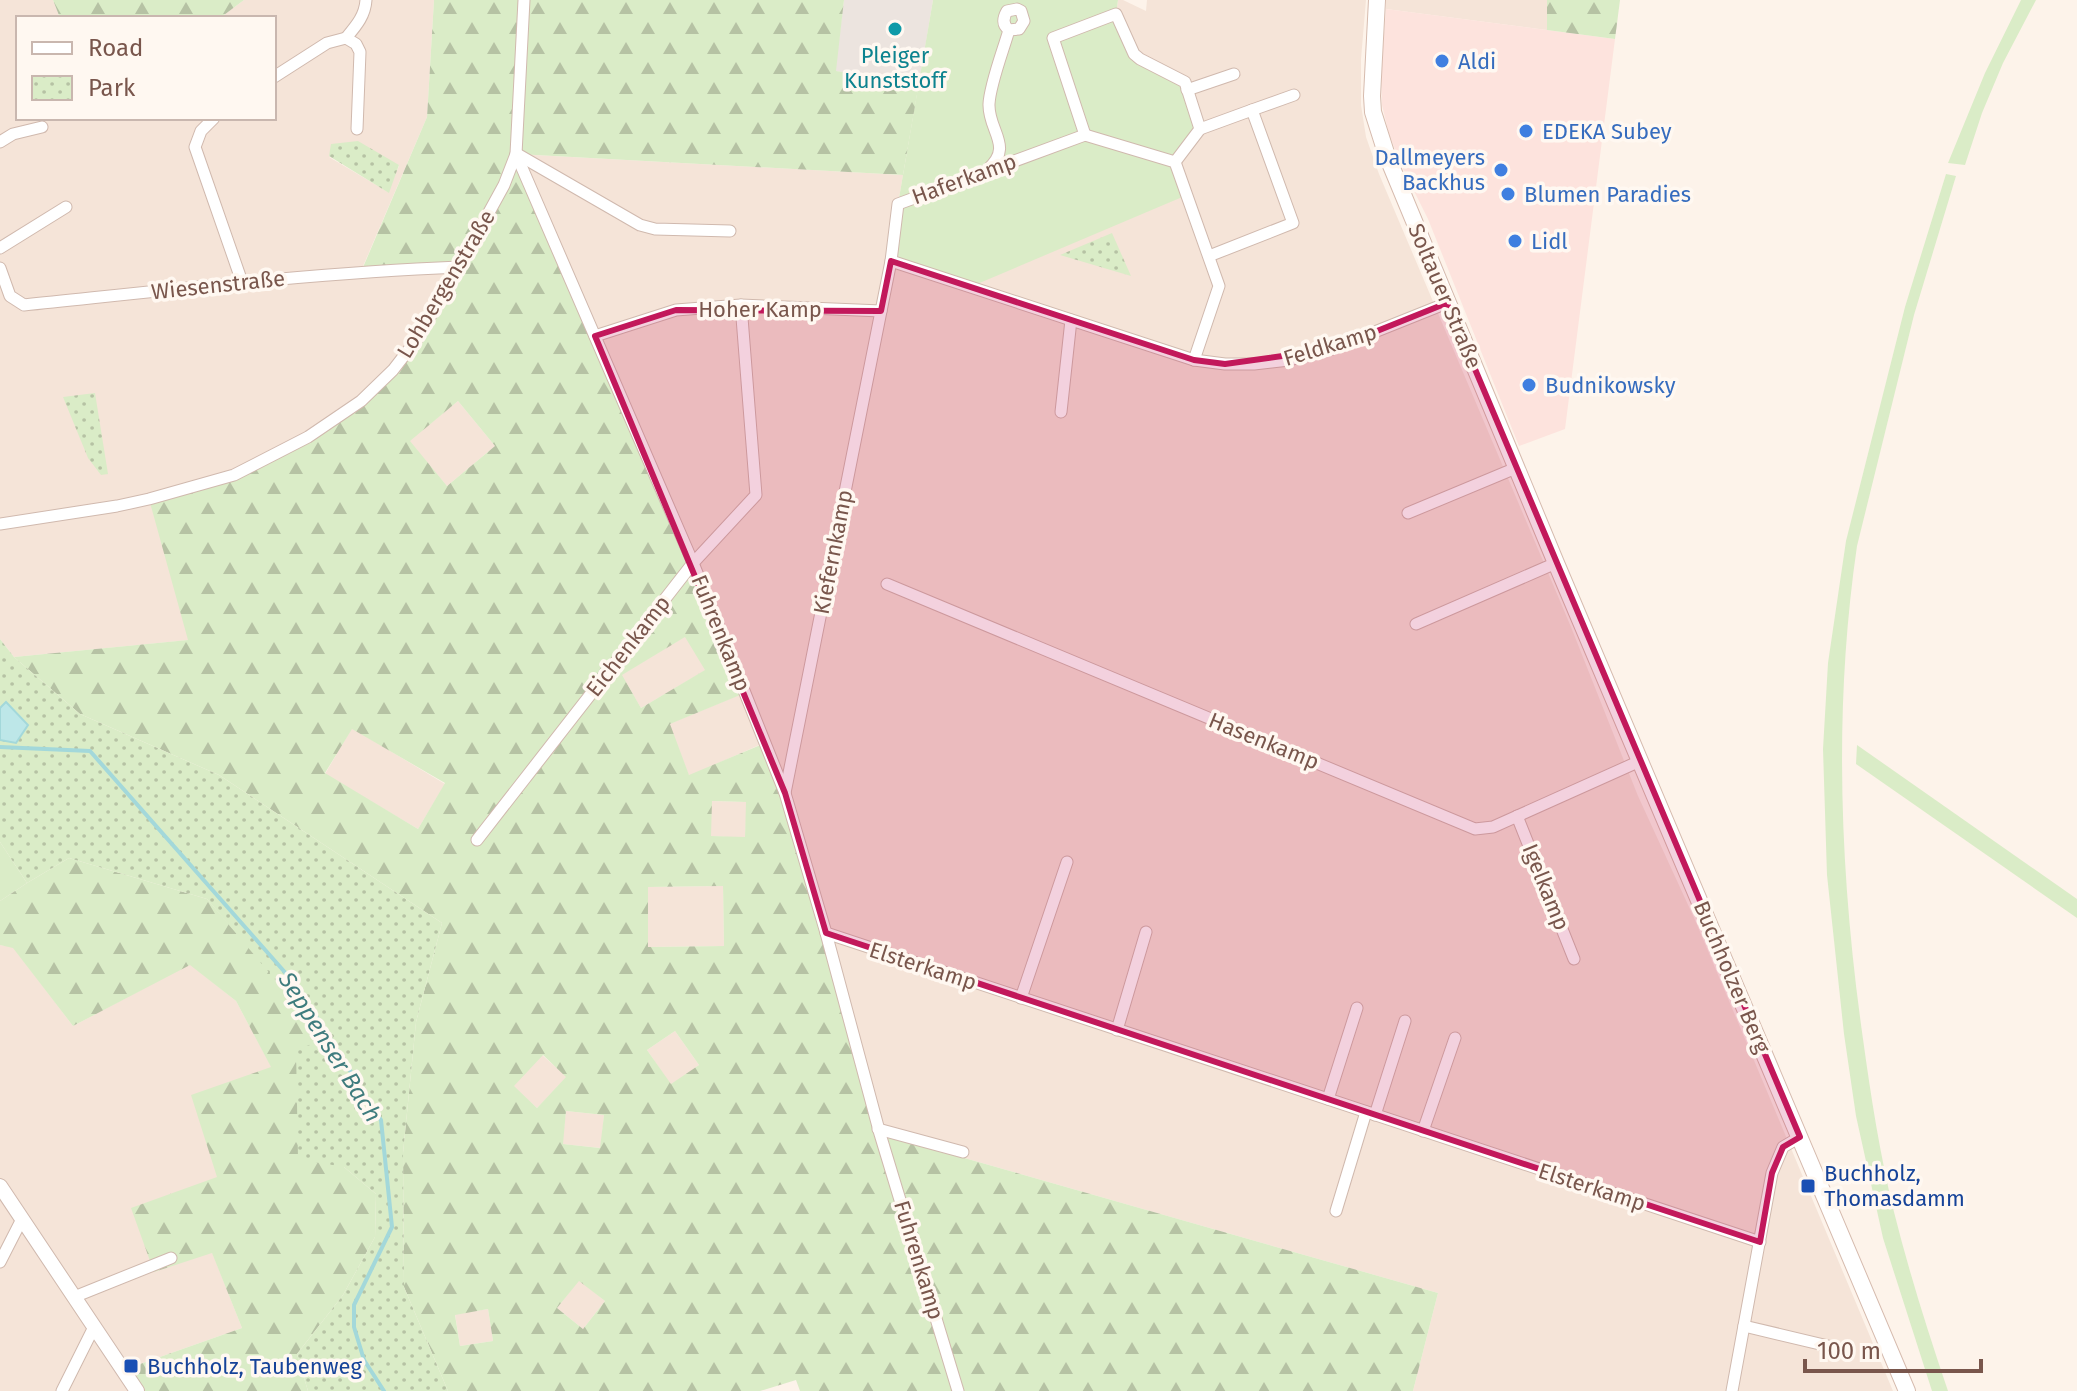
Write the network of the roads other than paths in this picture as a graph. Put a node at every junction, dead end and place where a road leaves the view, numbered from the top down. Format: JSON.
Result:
{"nodes":[{"id":1,"x":366,"y":0,"type":"edge"},
{"id":2,"x":524,"y":0,"type":"edge"},
{"id":3,"x":1377,"y":0,"type":"edge"},
{"id":4,"x":1009,"y":30,"type":"dead end"},
{"id":5,"x":346,"y":38,"type":"junction"},
{"id":6,"x":1234,"y":74,"type":"dead end"},
{"id":7,"x":276,"y":76,"type":"edge"},
{"id":8,"x":1187,"y":90,"type":"junction"},
{"id":9,"x":1294,"y":95,"type":"dead end"},
{"id":10,"x":1252,"y":110,"type":"junction"},
{"id":11,"x":212,"y":120,"type":"edge"},
{"id":12,"x":42,"y":127,"type":"dead end"},
{"id":13,"x":357,"y":129,"type":"dead end"},
{"id":14,"x":1200,"y":129,"type":"junction"},
{"id":15,"x":1085,"y":135,"type":"junction"},
{"id":16,"x":0,"y":142,"type":"edge"},
{"id":17,"x":516,"y":154,"type":"junction"},
{"id":18,"x":1175,"y":162,"type":"junction"},
{"id":19,"x":987,"y":171,"type":"junction"},
{"id":20,"x":66,"y":207,"type":"dead end"},
{"id":21,"x":730,"y":231,"type":"dead end"},
{"id":22,"x":0,"y":248,"type":"edge"},
{"id":23,"x":1209,"y":256,"type":"junction"},
{"id":24,"x":891,"y":261,"type":"junction"},
{"id":25,"x":459,"y":267,"type":"junction"},
{"id":26,"x":0,"y":268,"type":"edge"},
{"id":27,"x":242,"y":282,"type":"junction"},
{"id":28,"x":1447,"y":303,"type":"junction"},
{"id":29,"x":741,"y":305,"type":"junction"},
{"id":30,"x":881,"y":311,"type":"junction"},
{"id":31,"x":1071,"y":320,"type":"junction"},
{"id":32,"x":595,"y":336,"type":"junction"},
{"id":33,"x":1194,"y":360,"type":"junction"},
{"id":34,"x":1061,"y":412,"type":"dead end"},
{"id":35,"x":1509,"y":450,"type":"joint"},
{"id":36,"x":1516,"y":468,"type":"junction"},
{"id":37,"x":1408,"y":513,"type":"dead end"},
{"id":38,"x":0,"y":524,"type":"edge"},
{"id":39,"x":693,"y":563,"type":"junction"},
{"id":40,"x":1556,"y":563,"type":"junction"},
{"id":41,"x":887,"y":584,"type":"dead end"},
{"id":42,"x":1416,"y":624,"type":"dead end"},
{"id":43,"x":1640,"y":761,"type":"junction"},
{"id":44,"x":785,"y":793,"type":"junction"},
{"id":45,"x":1517,"y":816,"type":"junction"},
{"id":46,"x":477,"y":840,"type":"dead end"},
{"id":47,"x":1067,"y":862,"type":"dead end"},
{"id":48,"x":1146,"y":932,"type":"dead end"},
{"id":49,"x":826,"y":933,"type":"junction"},
{"id":50,"x":1574,"y":959,"type":"dead end"},
{"id":51,"x":1021,"y":998,"type":"junction"},
{"id":52,"x":1357,"y":1008,"type":"dead end"},
{"id":53,"x":1405,"y":1021,"type":"dead end"},
{"id":54,"x":1117,"y":1030,"type":"junction"},
{"id":55,"x":1455,"y":1038,"type":"dead end"},
{"id":56,"x":1328,"y":1099,"type":"junction"},
{"id":57,"x":1370,"y":1113,"type":"junction"},
{"id":58,"x":878,"y":1129,"type":"junction"},
{"id":59,"x":1423,"y":1131,"type":"junction"},
{"id":60,"x":1800,"y":1137,"type":"junction"},
{"id":61,"x":963,"y":1152,"type":"dead end"},
{"id":62,"x":0,"y":1186,"type":"edge"},
{"id":63,"x":1336,"y":1211,"type":"dead end"},
{"id":64,"x":22,"y":1219,"type":"junction"},
{"id":65,"x":1760,"y":1242,"type":"junction"},
{"id":66,"x":171,"y":1258,"type":"dead end"},
{"id":67,"x":0,"y":1262,"type":"edge"},
{"id":68,"x":74,"y":1297,"type":"junction"},
{"id":69,"x":1744,"y":1326,"type":"junction"},
{"id":70,"x":94,"y":1327,"type":"junction"},
{"id":71,"x":1845,"y":1350,"type":"dead end"},
{"id":72,"x":62,"y":1391,"type":"edge"},
{"id":73,"x":137,"y":1391,"type":"edge"},
{"id":74,"x":958,"y":1391,"type":"edge"},
{"id":75,"x":1732,"y":1391,"type":"edge"},
{"id":76,"x":1907,"y":1391,"type":"edge"}],
"edges":[{"from":1,"to":5,"type":"street"},
{"from":2,"to":17,"type":"street","name":"Lohbergenstraße"},
{"from":3,"to":28,"type":"main road","name":"Soltauer Straße"},
{"from":4,"to":19,"type":"street"},
{"from":5,"to":7,"type":"street"},
{"from":5,"to":13,"type":"street"},
{"from":6,"to":8,"type":"street"},
{"from":8,"to":14,"type":"street"},
{"from":8,"to":15,"type":"street"},
{"from":9,"to":10,"type":"street"},
{"from":10,"to":14,"type":"street"},
{"from":10,"to":23,"type":"street"},
{"from":11,"to":27,"type":"street"},
{"from":12,"to":16,"type":"street"},
{"from":14,"to":18,"type":"street"},
{"from":15,"to":18,"type":"street"},
{"from":15,"to":19,"type":"street","name":"Haferkamp"},
{"from":17,"to":21,"type":"street"},
{"from":17,"to":25,"type":"street","name":"Lohbergenstraße"},
{"from":17,"to":32,"type":"street","name":"Fuhrenkamp"},
{"from":18,"to":23,"type":"street"},
{"from":19,"to":24,"type":"street","name":"Haferkamp"},
{"from":20,"to":22,"type":"street"},
{"from":23,"to":33,"type":"street"},
{"from":24,"to":30,"type":"street"},
{"from":24,"to":31,"type":"street","name":"Feldkamp"},
{"from":25,"to":27,"type":"street","name":"Wiesenstraße"},
{"from":25,"to":38,"type":"street","name":"Lohbergenstraße"},
{"from":26,"to":27,"type":"street","name":"Wiesenstraße"},
{"from":28,"to":33,"type":"street","name":"Feldkamp"},
{"from":28,"to":35,"type":"main road","name":"Soltauer Straße"},
{"from":29,"to":30,"type":"street","name":"Hoher Kamp"},
{"from":29,"to":32,"type":"street","name":"Hoher Kamp"},
{"from":29,"to":39,"type":"street","name":"Eichenkamp"},
{"from":30,"to":44,"type":"street","name":"Kiefernkamp"},
{"from":31,"to":33,"type":"street","name":"Feldkamp"},
{"from":31,"to":34,"type":"street"},
{"from":32,"to":39,"type":"street","name":"Fuhrenkamp"},
{"from":35,"to":36,"type":"main road","name":"Buchholzer Berg"},
{"from":36,"to":37,"type":"street"},
{"from":36,"to":40,"type":"main road","name":"Buchholzer Berg"},
{"from":39,"to":44,"type":"street","name":"Fuhrenkamp"},
{"from":39,"to":46,"type":"street","name":"Eichenkamp"},
{"from":40,"to":42,"type":"street"},
{"from":40,"to":43,"type":"main road","name":"Buchholzer Berg"},
{"from":41,"to":45,"type":"street","name":"Hasenkamp"},
{"from":43,"to":45,"type":"street","name":"Hasenkamp"},
{"from":43,"to":60,"type":"main road","name":"Buchholzer Berg"},
{"from":44,"to":49,"type":"street","name":"Fuhrenkamp"},
{"from":45,"to":50,"type":"street","name":"Igelkamp"},
{"from":47,"to":51,"type":"street"},
{"from":48,"to":54,"type":"street"},
{"from":49,"to":51,"type":"street","name":"Elsterkamp"},
{"from":49,"to":58,"type":"street","name":"Fuhrenkamp"},
{"from":51,"to":54,"type":"street","name":"Elsterkamp"},
{"from":52,"to":56,"type":"street"},
{"from":53,"to":57,"type":"street"},
{"from":54,"to":56,"type":"street","name":"Elsterkamp"},
{"from":55,"to":59,"type":"street"},
{"from":56,"to":57,"type":"street","name":"Elsterkamp"},
{"from":57,"to":59,"type":"street","name":"Elsterkamp"},
{"from":57,"to":63,"type":"street"},
{"from":58,"to":61,"type":"street"},
{"from":58,"to":74,"type":"street","name":"Fuhrenkamp"},
{"from":59,"to":65,"type":"street","name":"Elsterkamp"},
{"from":60,"to":65,"type":"street"},
{"from":60,"to":76,"type":"main road","name":"Buchholzer Berg"},
{"from":62,"to":64,"type":"street"},
{"from":64,"to":67,"type":"street"},
{"from":64,"to":68,"type":"street"},
{"from":65,"to":69,"type":"street"},
{"from":66,"to":68,"type":"street"},
{"from":68,"to":70,"type":"street"},
{"from":69,"to":71,"type":"street"},
{"from":69,"to":75,"type":"street"},
{"from":70,"to":72,"type":"street"},
{"from":70,"to":73,"type":"street"}]}
